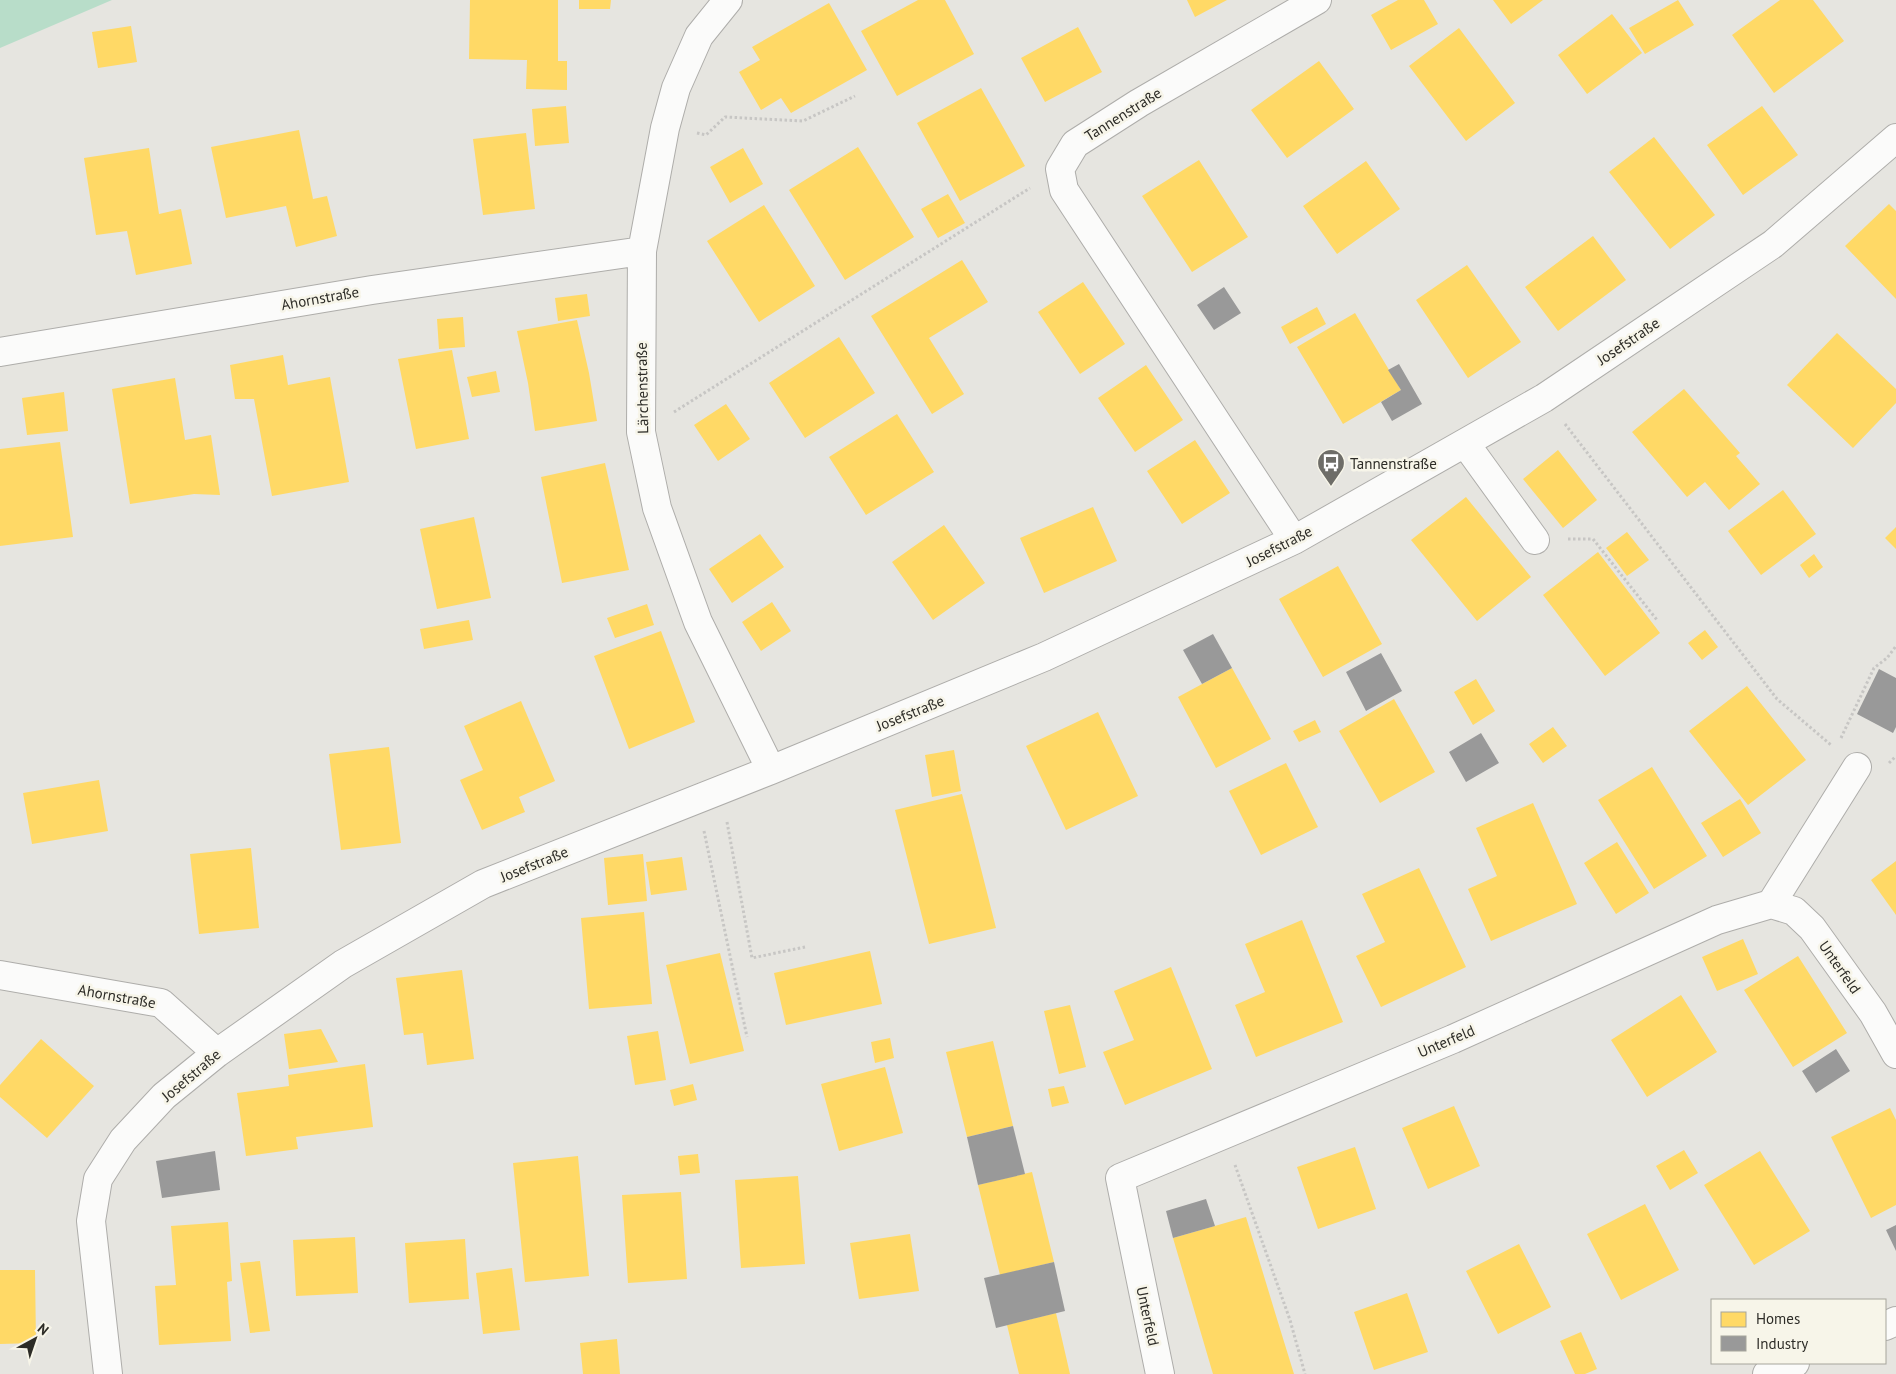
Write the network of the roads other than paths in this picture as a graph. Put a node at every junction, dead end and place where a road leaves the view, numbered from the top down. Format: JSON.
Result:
{"nodes":[{"id":1,"x":728,"y":0,"type":"edge"},
{"id":2,"x":1317,"y":0,"type":"edge"},
{"id":3,"x":1896,"y":138,"type":"edge"},
{"id":4,"x":642,"y":251,"type":"junction"},
{"id":5,"x":0,"y":352,"type":"edge"},
{"id":6,"x":1465,"y":442,"type":"junction"},
{"id":7,"x":1294,"y":540,"type":"junction"},
{"id":8,"x":1535,"y":540,"type":"road end"},
{"id":9,"x":1857,"y":767,"type":"road end"},
{"id":10,"x":771,"y":770,"type":"junction"},
{"id":11,"x":1771,"y":904,"type":"junction"},
{"id":12,"x":0,"y":975,"type":"edge"},
{"id":13,"x":217,"y":1052,"type":"junction"},
{"id":14,"x":1896,"y":1054,"type":"edge"},
{"id":15,"x":1792,"y":1364,"type":"edge"},
{"id":16,"x":108,"y":1374,"type":"edge"},
{"id":17,"x":1160,"y":1374,"type":"edge"},
{"id":18,"x":1767,"y":1374,"type":"edge"}],
"edges":[{"from":1,"to":4,"type":"street","name":"Lärchenstraße"},
{"from":2,"to":7,"type":"street","name":"Tannenstraße"},
{"from":3,"to":6,"type":"street","name":"Josefstraße"},
{"from":4,"to":5,"type":"street","name":"Ahornstraße"},
{"from":4,"to":10,"type":"street","name":"Lärchenstraße"},
{"from":6,"to":7,"type":"street","name":"Josefstraße"},
{"from":6,"to":8,"type":"street"},
{"from":7,"to":10,"type":"street","name":"Josefstraße"},
{"from":9,"to":11,"type":"street"},
{"from":10,"to":13,"type":"street","name":"Josefstraße"},
{"from":11,"to":14,"type":"street","name":"Unterfeld"},
{"from":11,"to":17,"type":"street","name":"Unterfeld"},
{"from":12,"to":13,"type":"street","name":"Ahornstraße"},
{"from":13,"to":16,"type":"street","name":"Josefstraße"},
{"from":15,"to":18,"type":"street"}]}
